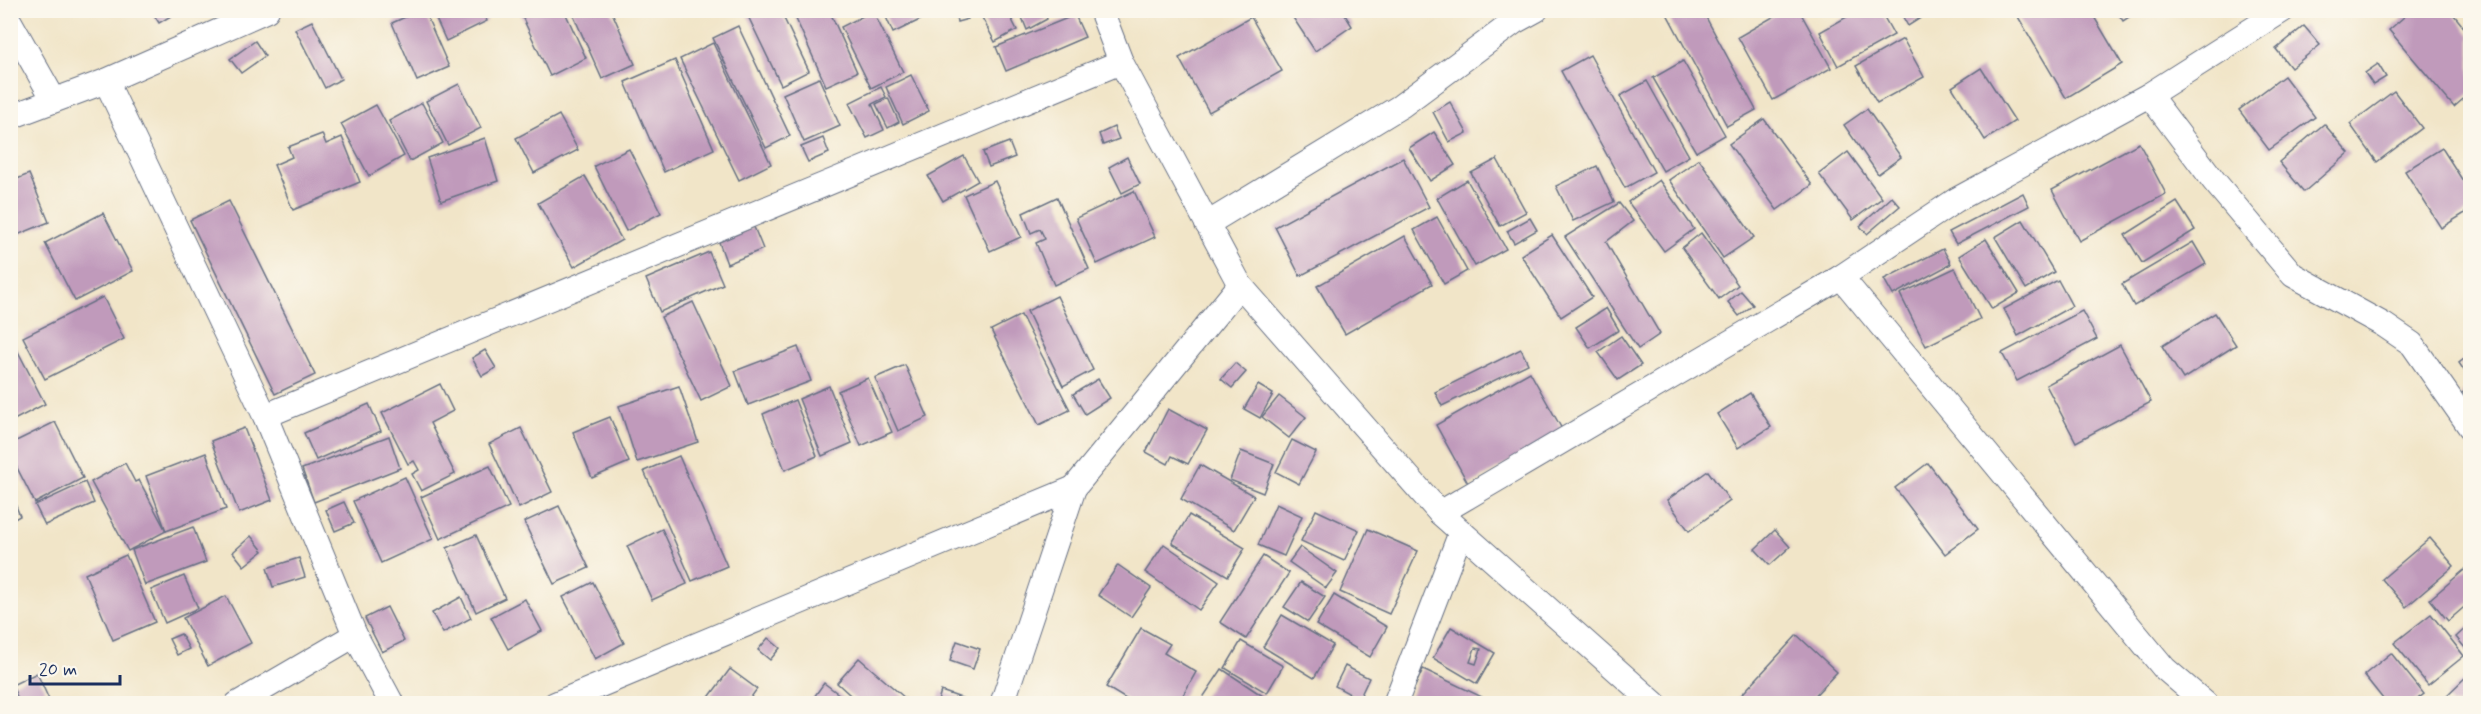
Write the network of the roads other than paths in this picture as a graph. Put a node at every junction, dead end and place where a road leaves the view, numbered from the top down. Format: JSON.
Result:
{"nodes":[{"id":1,"x":267,"y":10,"type":"edge"},
{"id":2,"x":1101,"y":10,"type":"edge"},
{"id":3,"x":1536,"y":10,"type":"edge"},
{"id":4,"x":2283,"y":10,"type":"edge"},
{"id":5,"x":1511,"y":16,"type":"edge"},
{"id":6,"x":10,"y":22,"type":"edge"},
{"id":7,"x":1121,"y":62,"type":"junction"},
{"id":8,"x":106,"y":81,"type":"junction"},
{"id":9,"x":2150,"y":95,"type":"junction"},
{"id":10,"x":54,"y":100,"type":"junction"},
{"id":11,"x":10,"y":117,"type":"edge"},
{"id":12,"x":1208,"y":224,"type":"junction"},
{"id":13,"x":1842,"y":277,"type":"junction"},
{"id":14,"x":1240,"y":285,"type":"junction"},
{"id":15,"x":265,"y":416,"type":"junction"},
{"id":16,"x":2470,"y":427,"type":"edge"},
{"id":17,"x":1074,"y":488,"type":"junction"},
{"id":18,"x":1440,"y":513,"type":"junction"},
{"id":19,"x":1461,"y":532,"type":"junction"},
{"id":20,"x":355,"y":635,"type":"junction"},
{"id":21,"x":237,"y":704,"type":"edge"},
{"id":22,"x":392,"y":704,"type":"edge"},
{"id":23,"x":555,"y":704,"type":"edge"},
{"id":24,"x":1002,"y":704,"type":"edge"},
{"id":25,"x":1395,"y":704,"type":"edge"},
{"id":26,"x":1655,"y":704,"type":"edge"},
{"id":27,"x":2206,"y":704,"type":"edge"}],
"edges":[{"from":1,"to":8,"type":"street"},
{"from":2,"to":7,"type":"street"},
{"from":3,"to":5,"type":"street"},
{"from":4,"to":9,"type":"street"},
{"from":5,"to":12,"type":"street"},
{"from":6,"to":10,"type":"street"},
{"from":7,"to":12,"type":"street"},
{"from":7,"to":15,"type":"street"},
{"from":8,"to":10,"type":"street"},
{"from":8,"to":15,"type":"street"},
{"from":9,"to":13,"type":"street"},
{"from":9,"to":16,"type":"street"},
{"from":10,"to":11,"type":"street"},
{"from":12,"to":14,"type":"street"},
{"from":13,"to":18,"type":"street"},
{"from":13,"to":27,"type":"street"},
{"from":14,"to":17,"type":"street"},
{"from":14,"to":18,"type":"street"},
{"from":15,"to":20,"type":"street"},
{"from":17,"to":23,"type":"street"},
{"from":17,"to":24,"type":"street"},
{"from":18,"to":19,"type":"street"},
{"from":19,"to":25,"type":"street"},
{"from":19,"to":26,"type":"street"},
{"from":20,"to":21,"type":"street"},
{"from":20,"to":22,"type":"street"}]}
